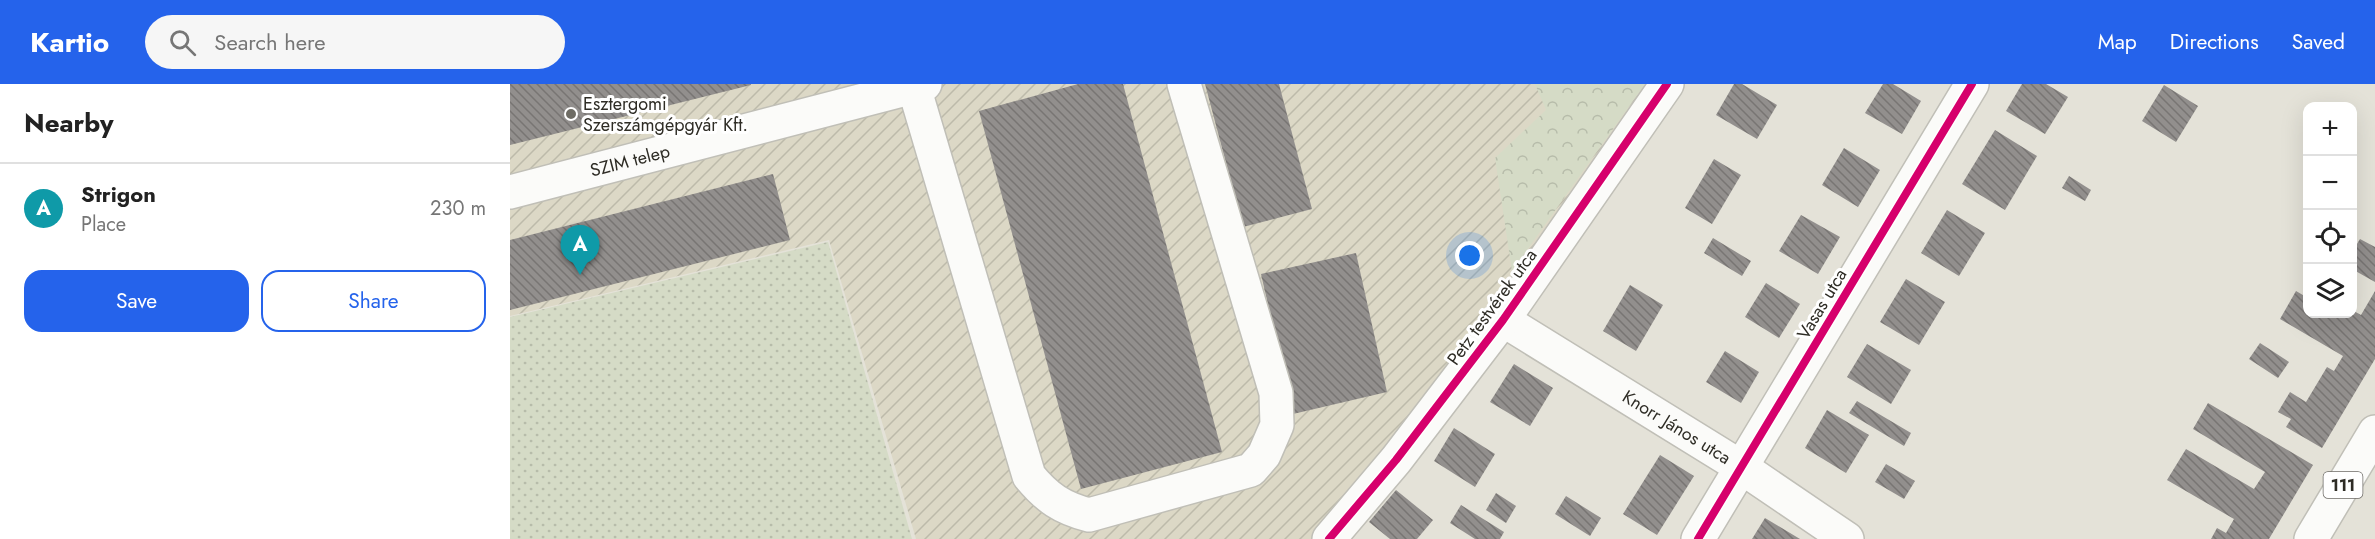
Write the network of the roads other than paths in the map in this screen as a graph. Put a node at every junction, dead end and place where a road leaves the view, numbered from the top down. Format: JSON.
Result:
{"nodes":[{"id":1,"x":1184,"y":84,"type":"edge"},
{"id":2,"x":1667,"y":84,"type":"edge"},
{"id":3,"x":1972,"y":84,"type":"edge"},
{"id":4,"x":920,"y":85,"type":"edge"},
{"id":5,"x":510,"y":192,"type":"edge"},
{"id":6,"x":1503,"y":320,"type":"junction"},
{"id":7,"x":2375,"y":432,"type":"edge"},
{"id":8,"x":1741,"y":467,"type":"junction"},
{"id":9,"x":1329,"y":539,"type":"edge"},
{"id":10,"x":1698,"y":539,"type":"edge"},
{"id":11,"x":1847,"y":539,"type":"edge"},
{"id":12,"x":2311,"y":539,"type":"edge"}],
"edges":[{"from":1,"to":4,"type":"street"},
{"from":2,"to":6,"type":"street","name":"Petz testvérek utca"},
{"from":3,"to":8,"type":"street","name":"Vasas utca"},
{"from":4,"to":5,"type":"street","name":"SZIM telep"},
{"from":6,"to":8,"type":"street","name":"Knorr János utca"},
{"from":6,"to":9,"type":"street","name":"Petz testvérek utca"},
{"from":7,"to":12,"type":"street","number":"111"},
{"from":8,"to":10,"type":"street","name":"Vasas utca"},
{"from":8,"to":11,"type":"street","name":"Knorr János utca"}]}
